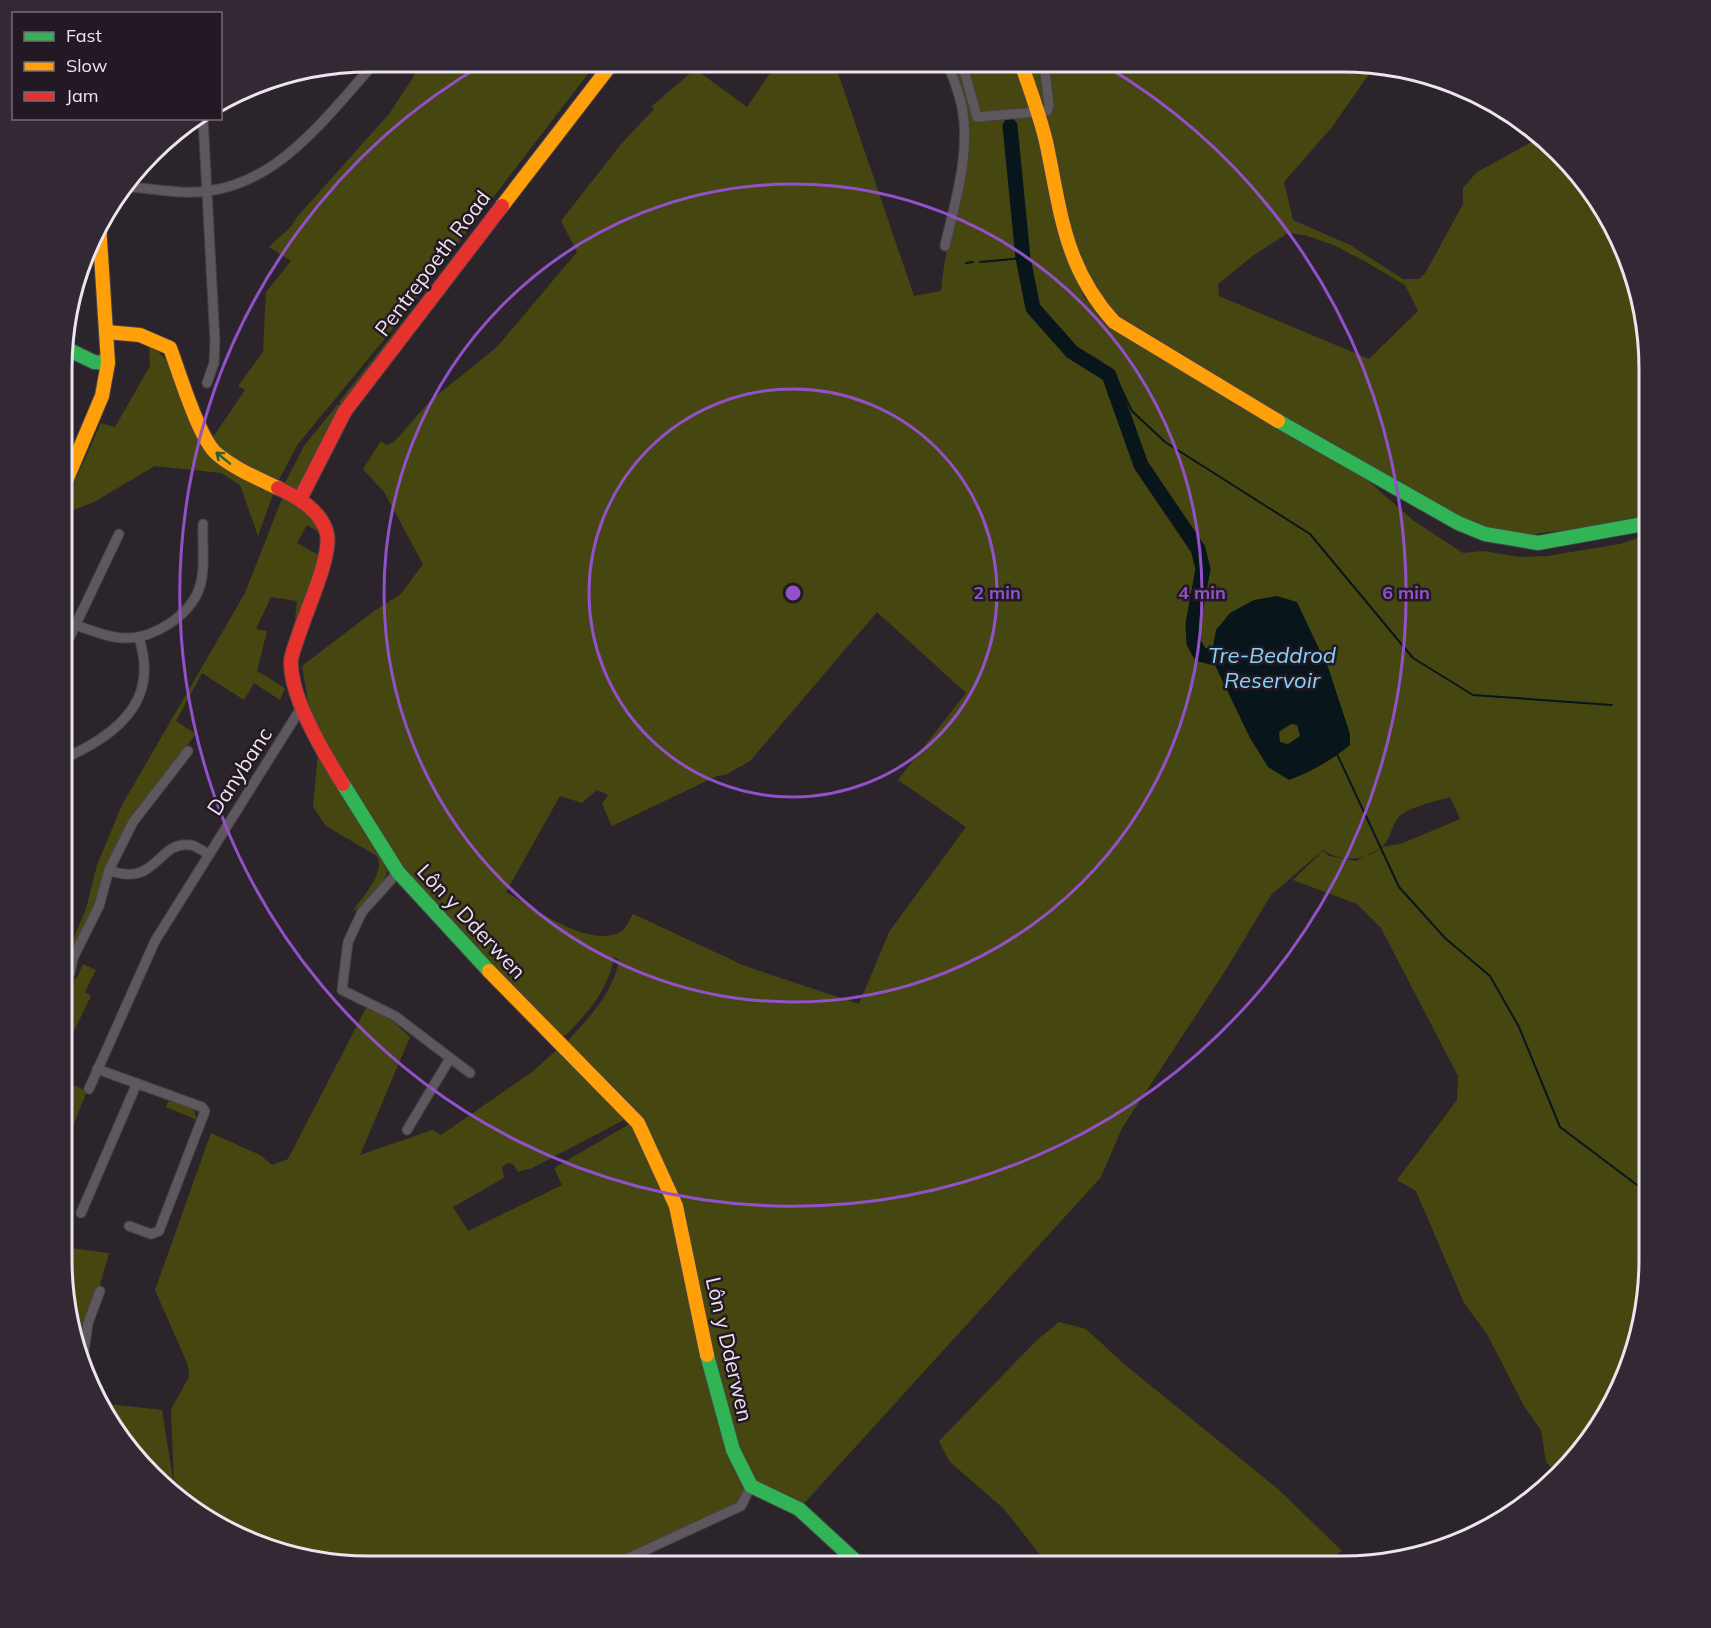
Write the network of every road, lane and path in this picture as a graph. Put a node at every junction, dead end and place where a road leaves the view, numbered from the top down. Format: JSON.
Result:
{"nodes":[{"id":1,"x":367,"y":72,"type":"edge"},
{"id":2,"x":605,"y":72,"type":"edge"},
{"id":3,"x":950,"y":72,"type":"edge"},
{"id":4,"x":964,"y":72,"type":"edge"},
{"id":5,"x":1024,"y":72,"type":"edge"},
{"id":6,"x":1045,"y":72,"type":"edge"},
{"id":7,"x":1037,"y":113,"type":"junction"},
{"id":8,"x":203,"y":123,"type":"edge"},
{"id":9,"x":133,"y":188,"type":"edge"},
{"id":10,"x":207,"y":191,"type":"junction"},
{"id":11,"x":100,"y":244,"type":"edge"},
{"id":12,"x":945,"y":246,"type":"dead end"},
{"id":13,"x":106,"y":332,"type":"junction"},
{"id":14,"x":73,"y":352,"type":"edge"},
{"id":15,"x":108,"y":363,"type":"junction"},
{"id":16,"x":207,"y":383,"type":"dead end"},
{"id":17,"x":72,"y":467,"type":"edge"},
{"id":18,"x":295,"y":496,"type":"junction"},
{"id":19,"x":202,"y":524,"type":"dead end"},
{"id":20,"x":1639,"y":525,"type":"edge"},
{"id":21,"x":119,"y":534,"type":"dead end"},
{"id":22,"x":75,"y":626,"type":"junction"},
{"id":23,"x":72,"y":632,"type":"edge"},
{"id":24,"x":139,"y":637,"type":"junction"},
{"id":25,"x":301,"y":708,"type":"junction"},
{"id":26,"x":188,"y":750,"type":"dead end"},
{"id":27,"x":72,"y":755,"type":"edge"},
{"id":28,"x":207,"y":854,"type":"junction"},
{"id":29,"x":110,"y":870,"type":"junction"},
{"id":30,"x":398,"y":872,"type":"junction"},
{"id":31,"x":72,"y":963,"type":"edge"},
{"id":32,"x":449,"y":1060,"type":"junction"},
{"id":33,"x":97,"y":1069,"type":"junction"},
{"id":34,"x":470,"y":1073,"type":"dead end"},
{"id":35,"x":137,"y":1083,"type":"junction"},
{"id":36,"x":89,"y":1089,"type":"dead end"},
{"id":37,"x":408,"y":1130,"type":"dead end"},
{"id":38,"x":81,"y":1213,"type":"dead end"},
{"id":39,"x":129,"y":1226,"type":"dead end"},
{"id":40,"x":100,"y":1291,"type":"dead end"},
{"id":41,"x":85,"y":1345,"type":"edge"},
{"id":42,"x":751,"y":1486,"type":"junction"},
{"id":43,"x":633,"y":1556,"type":"edge"},
{"id":44,"x":850,"y":1556,"type":"edge"}],
"edges":[{"from":1,"to":10,"type":"street"},
{"from":2,"to":18,"type":"street","name":"Pentrepoeth Road"},
{"from":3,"to":12,"type":"street"},
{"from":4,"to":7,"type":"street"},
{"from":5,"to":7,"type":"street"},
{"from":6,"to":7,"type":"street"},
{"from":7,"to":20,"type":"street"},
{"from":8,"to":10,"type":"street"},
{"from":9,"to":10,"type":"street"},
{"from":10,"to":16,"type":"street"},
{"from":11,"to":13,"type":"street"},
{"from":13,"to":15,"type":"street"},
{"from":18,"to":13,"type":"street","name":"Lôn y Dderwen","one_way":true},
{"from":14,"to":15,"type":"street"},
{"from":15,"to":17,"type":"street"},
{"from":18,"to":25,"type":"street","name":"Lôn y Dderwen"},
{"from":19,"to":24,"type":"street"},
{"from":21,"to":22,"type":"street"},
{"from":22,"to":23,"type":"street"},
{"from":22,"to":24,"type":"street"},
{"from":24,"to":27,"type":"street"},
{"from":25,"to":28,"type":"street","name":"Danybanc"},
{"from":25,"to":30,"type":"street","name":"Lôn y Dderwen"},
{"from":26,"to":29,"type":"street"},
{"from":28,"to":29,"type":"street"},
{"from":28,"to":33,"type":"street","name":"Danybanc"},
{"from":29,"to":31,"type":"street"},
{"from":30,"to":32,"type":"street"},
{"from":30,"to":42,"type":"street","name":"Lôn y Dderwen"},
{"from":32,"to":34,"type":"street"},
{"from":32,"to":37,"type":"street"},
{"from":33,"to":35,"type":"street"},
{"from":33,"to":36,"type":"street","name":"Danybanc"},
{"from":35,"to":38,"type":"street"},
{"from":35,"to":39,"type":"street"},
{"from":40,"to":41,"type":"street"},
{"from":42,"to":43,"type":"street"},
{"from":42,"to":44,"type":"street"}]}
